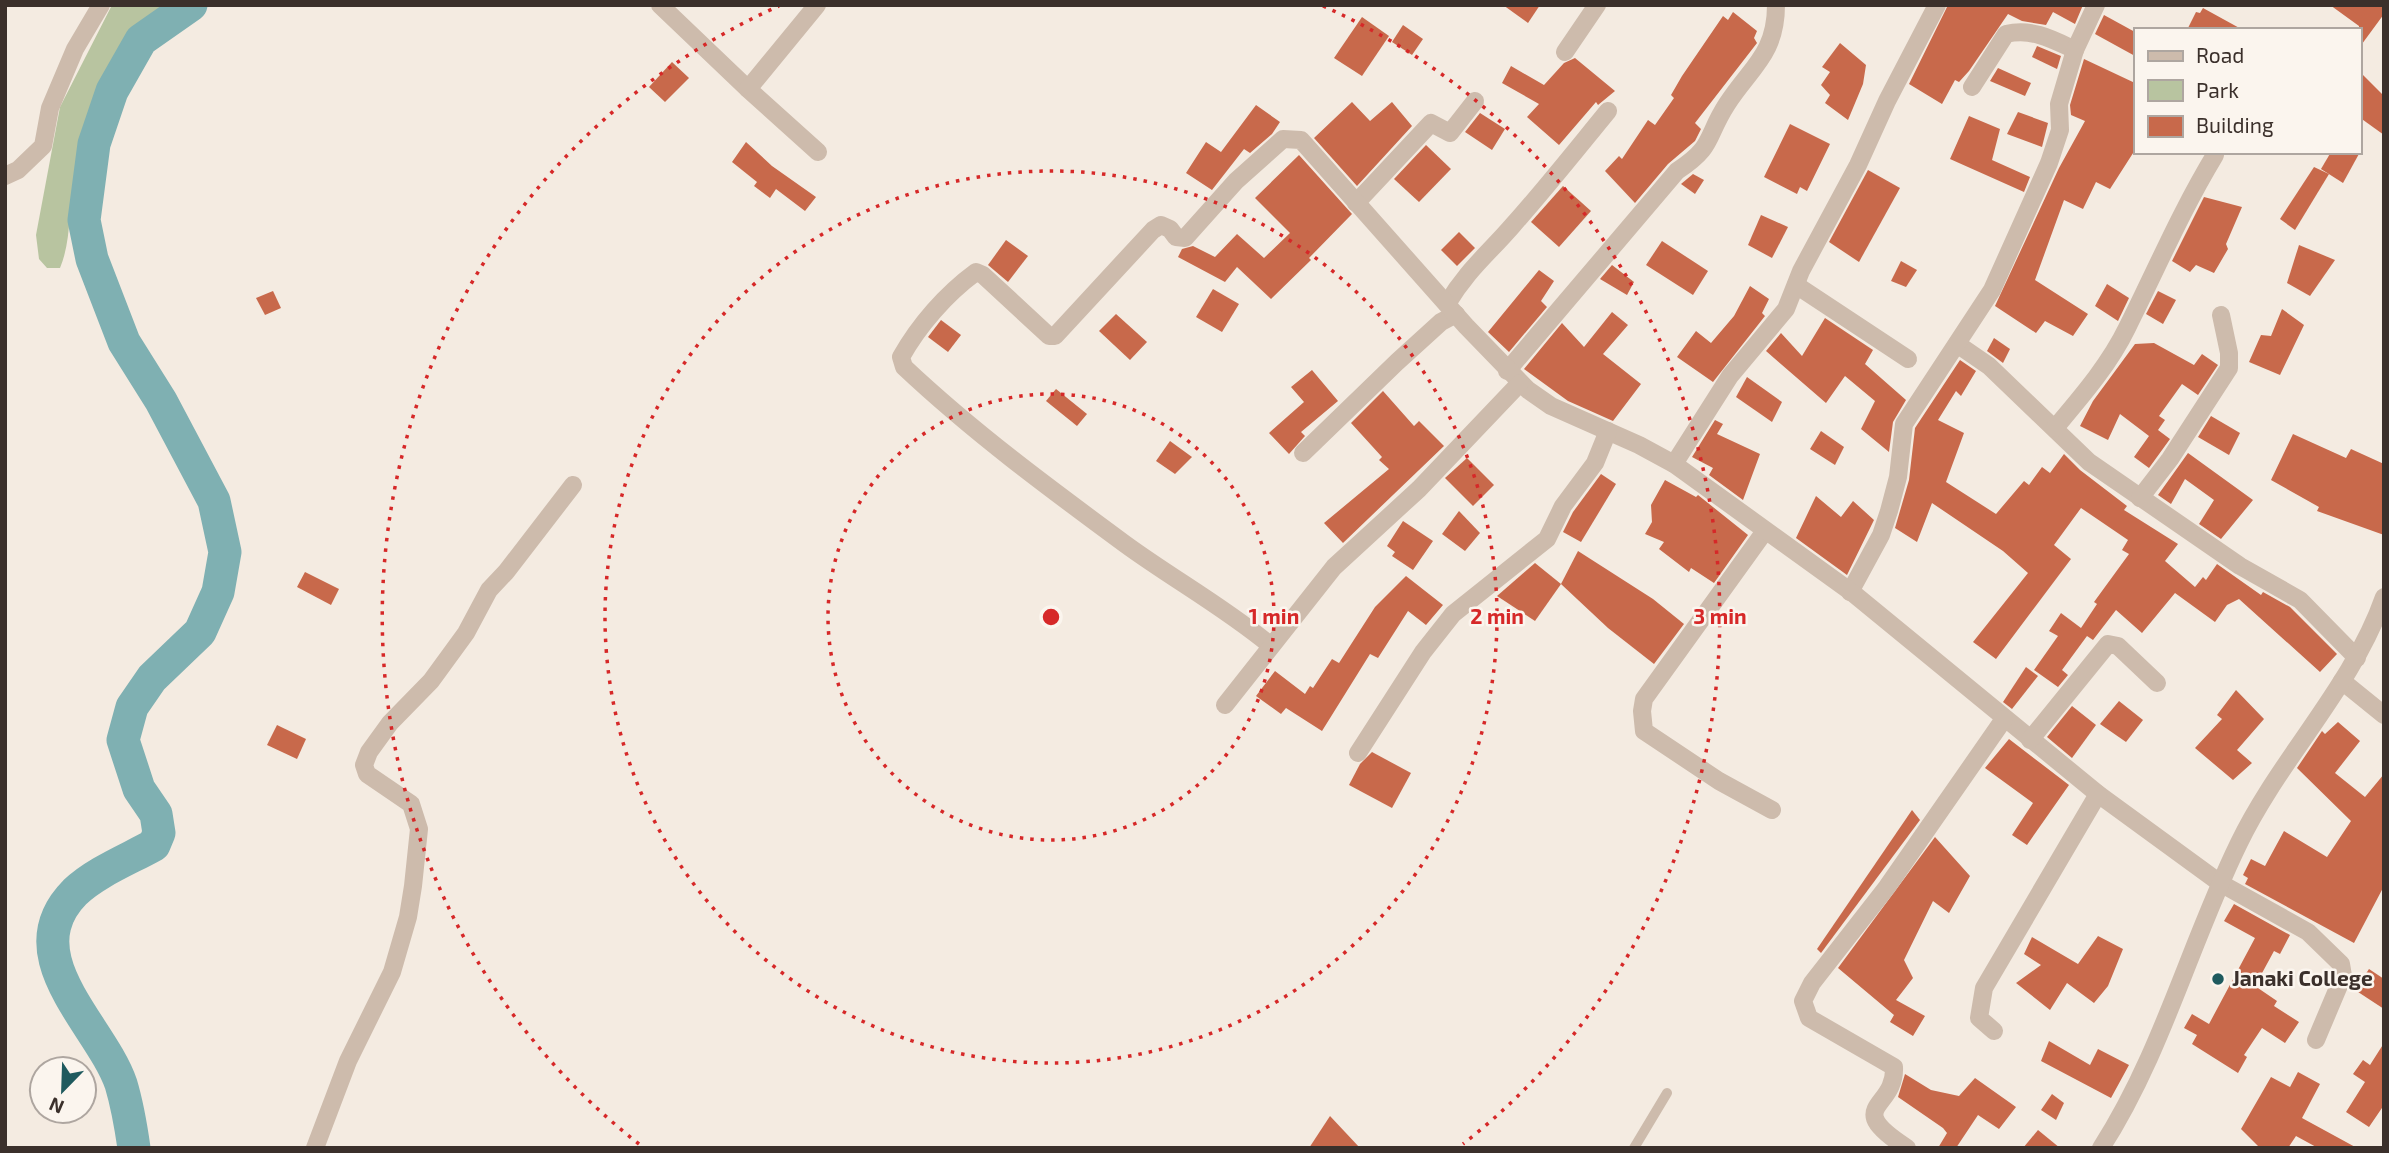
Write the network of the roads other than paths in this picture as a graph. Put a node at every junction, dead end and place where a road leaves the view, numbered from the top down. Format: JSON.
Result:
{"nodes":[{"id":1,"x":101,"y":5,"type":"edge"},
{"id":2,"x":660,"y":5,"type":"edge"},
{"id":3,"x":817,"y":5,"type":"edge"},
{"id":4,"x":1597,"y":5,"type":"edge"},
{"id":5,"x":1776,"y":5,"type":"edge"},
{"id":6,"x":1937,"y":5,"type":"edge"},
{"id":7,"x":2095,"y":5,"type":"edge"},
{"id":8,"x":2075,"y":50,"type":"junction"},
{"id":9,"x":1565,"y":51,"type":"dead end"},
{"id":10,"x":1972,"y":87,"type":"dead end"},
{"id":11,"x":748,"y":89,"type":"junction"},
{"id":12,"x":1475,"y":101,"type":"dead end"},
{"id":13,"x":1608,"y":111,"type":"dead end"},
{"id":14,"x":818,"y":152,"type":"dead end"},
{"id":15,"x":2215,"y":155,"type":"dead end"},
{"id":16,"x":5,"y":176,"type":"edge"},
{"id":17,"x":1356,"y":203,"type":"junction"},
{"id":18,"x":1796,"y":285,"type":"junction"},
{"id":19,"x":1451,"y":309,"type":"junction"},
{"id":20,"x":2221,"y":315,"type":"dead end"},
{"id":21,"x":1957,"y":344,"type":"junction"},
{"id":22,"x":1908,"y":359,"type":"dead end"},
{"id":23,"x":1513,"y":377,"type":"junction"},
{"id":24,"x":2055,"y":428,"type":"junction"},
{"id":25,"x":1608,"y":431,"type":"junction"},
{"id":26,"x":1303,"y":453,"type":"dead end"},
{"id":27,"x":1674,"y":464,"type":"junction"},
{"id":28,"x":573,"y":485,"type":"dead end"},
{"id":29,"x":2140,"y":498,"type":"junction"},
{"id":30,"x":1765,"y":530,"type":"junction"},
{"id":31,"x":1850,"y":592,"type":"junction"},
{"id":32,"x":2384,"y":597,"type":"edge"},
{"id":33,"x":1270,"y":645,"type":"junction"},
{"id":34,"x":2357,"y":658,"type":"junction"},
{"id":35,"x":2342,"y":681,"type":"junction"},
{"id":36,"x":2157,"y":683,"type":"dead end"},
{"id":37,"x":1225,"y":705,"type":"dead end"},
{"id":38,"x":2384,"y":715,"type":"edge"},
{"id":39,"x":2004,"y":719,"type":"junction"},
{"id":40,"x":2030,"y":740,"type":"junction"},
{"id":41,"x":1358,"y":752,"type":"dead end"},
{"id":42,"x":2098,"y":794,"type":"junction"},
{"id":43,"x":1772,"y":810,"type":"dead end"},
{"id":44,"x":2220,"y":883,"type":"junction"},
{"id":45,"x":1994,"y":1031,"type":"dead end"},
{"id":46,"x":2316,"y":1040,"type":"dead end"},
{"id":47,"x":1667,"y":1093,"type":"dead end"},
{"id":48,"x":314,"y":1148,"type":"edge"},
{"id":49,"x":1634,"y":1148,"type":"edge"},
{"id":50,"x":1907,"y":1148,"type":"edge"},
{"id":51,"x":2101,"y":1148,"type":"edge"}],
"edges":[{"from":1,"to":16,"type":"street"},
{"from":2,"to":11,"type":"street"},
{"from":3,"to":11,"type":"street"},
{"from":4,"to":9,"type":"street"},
{"from":5,"to":23,"type":"street"},
{"from":6,"to":18,"type":"street"},
{"from":7,"to":8,"type":"street"},
{"from":8,"to":10,"type":"street"},
{"from":8,"to":21,"type":"street"},
{"from":11,"to":14,"type":"street"},
{"from":12,"to":17,"type":"street"},
{"from":13,"to":19,"type":"street"},
{"from":15,"to":24,"type":"street"},
{"from":17,"to":19,"type":"street"},
{"from":17,"to":33,"type":"street"},
{"from":18,"to":22,"type":"street"},
{"from":18,"to":27,"type":"street"},
{"from":19,"to":23,"type":"street"},
{"from":19,"to":26,"type":"street"},
{"from":20,"to":29,"type":"street"},
{"from":21,"to":24,"type":"street"},
{"from":21,"to":31,"type":"street"},
{"from":23,"to":25,"type":"street"},
{"from":23,"to":33,"type":"street"},
{"from":24,"to":29,"type":"street"},
{"from":25,"to":27,"type":"street"},
{"from":25,"to":41,"type":"street"},
{"from":27,"to":30,"type":"street"},
{"from":28,"to":48,"type":"street"},
{"from":29,"to":34,"type":"street"},
{"from":30,"to":31,"type":"street"},
{"from":30,"to":43,"type":"street"},
{"from":31,"to":39,"type":"street"},
{"from":32,"to":34,"type":"street"},
{"from":33,"to":37,"type":"street"},
{"from":34,"to":35,"type":"street"},
{"from":35,"to":38,"type":"street"},
{"from":35,"to":44,"type":"street"},
{"from":36,"to":40,"type":"street"},
{"from":39,"to":40,"type":"street"},
{"from":39,"to":50,"type":"street"},
{"from":40,"to":42,"type":"street"},
{"from":42,"to":44,"type":"street"},
{"from":42,"to":45,"type":"street"},
{"from":44,"to":46,"type":"street"},
{"from":44,"to":51,"type":"street"},
{"from":47,"to":49,"type":"lane"}]}
